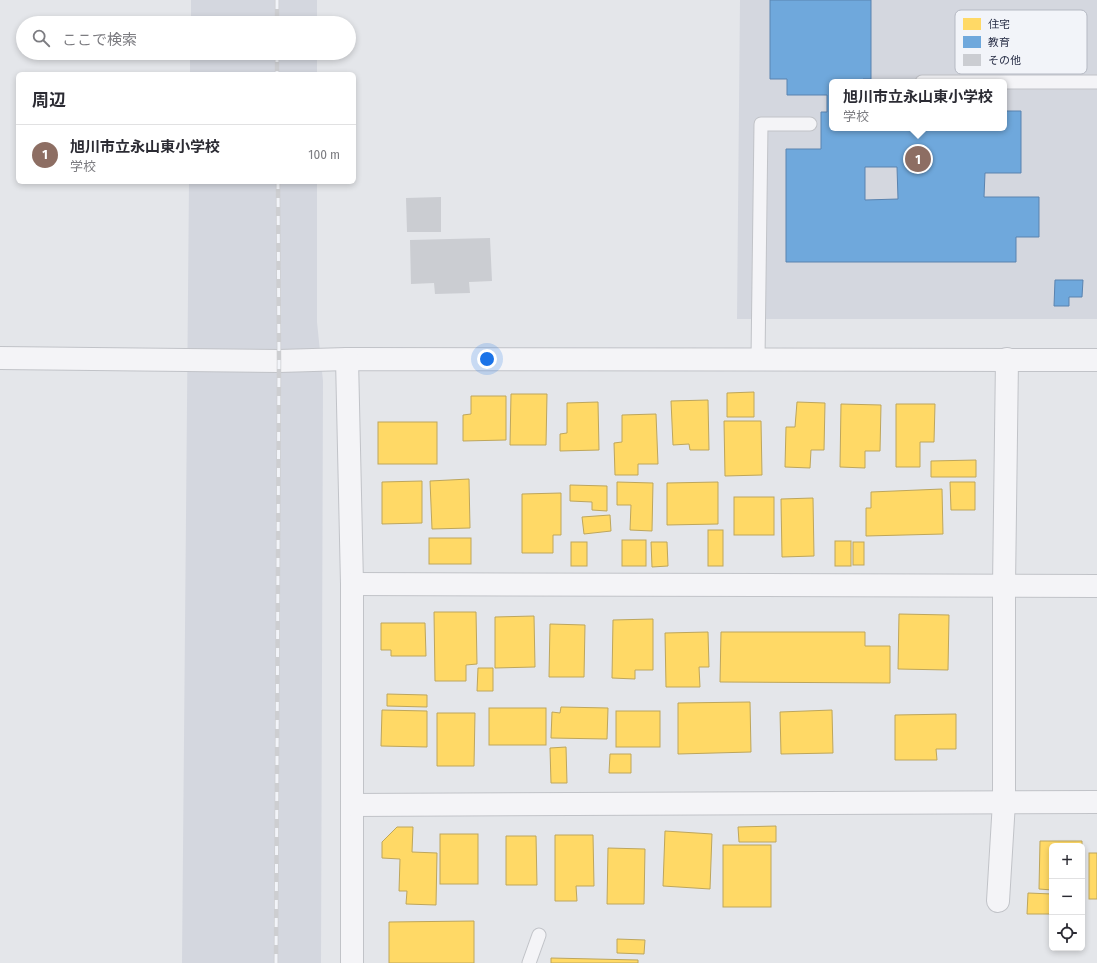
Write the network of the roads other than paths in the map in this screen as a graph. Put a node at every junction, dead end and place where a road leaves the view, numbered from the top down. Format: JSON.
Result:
{"nodes":[{"id":1,"x":1007,"y":82,"type":"edge"},
{"id":2,"x":1097,"y":82,"type":"edge"},
{"id":3,"x":810,"y":124,"type":"dead end"},
{"id":4,"x":0,"y":358,"type":"edge"},
{"id":5,"x":347,"y":359,"type":"junction"},
{"id":6,"x":758,"y":359,"type":"junction"},
{"id":7,"x":1006,"y":359,"type":"junction"},
{"id":8,"x":1097,"y":360,"type":"edge"},
{"id":9,"x":352,"y":584,"type":"junction"},
{"id":10,"x":1004,"y":586,"type":"junction"},
{"id":11,"x":1097,"y":586,"type":"edge"},
{"id":12,"x":1004,"y":802,"type":"junction"},
{"id":13,"x":1097,"y":802,"type":"edge"},
{"id":14,"x":352,"y":805,"type":"junction"},
{"id":15,"x":998,"y":901,"type":"dead end"},
{"id":16,"x":539,"y":935,"type":"dead end"},
{"id":17,"x":352,"y":963,"type":"edge"},
{"id":18,"x":529,"y":963,"type":"edge"}],
"edges":[{"from":1,"to":2,"type":"lane"},
{"from":3,"to":6,"type":"lane"},
{"from":4,"to":5,"type":"street"},
{"from":5,"to":6,"type":"street"},
{"from":5,"to":9,"type":"street"},
{"from":6,"to":7,"type":"street"},
{"from":7,"to":8,"type":"street"},
{"from":7,"to":10,"type":"street"},
{"from":9,"to":10,"type":"street"},
{"from":9,"to":14,"type":"street"},
{"from":10,"to":11,"type":"street"},
{"from":10,"to":12,"type":"street"},
{"from":12,"to":13,"type":"street"},
{"from":12,"to":14,"type":"street"},
{"from":12,"to":15,"type":"street"},
{"from":14,"to":17,"type":"street"},
{"from":16,"to":18,"type":"lane"}]}
